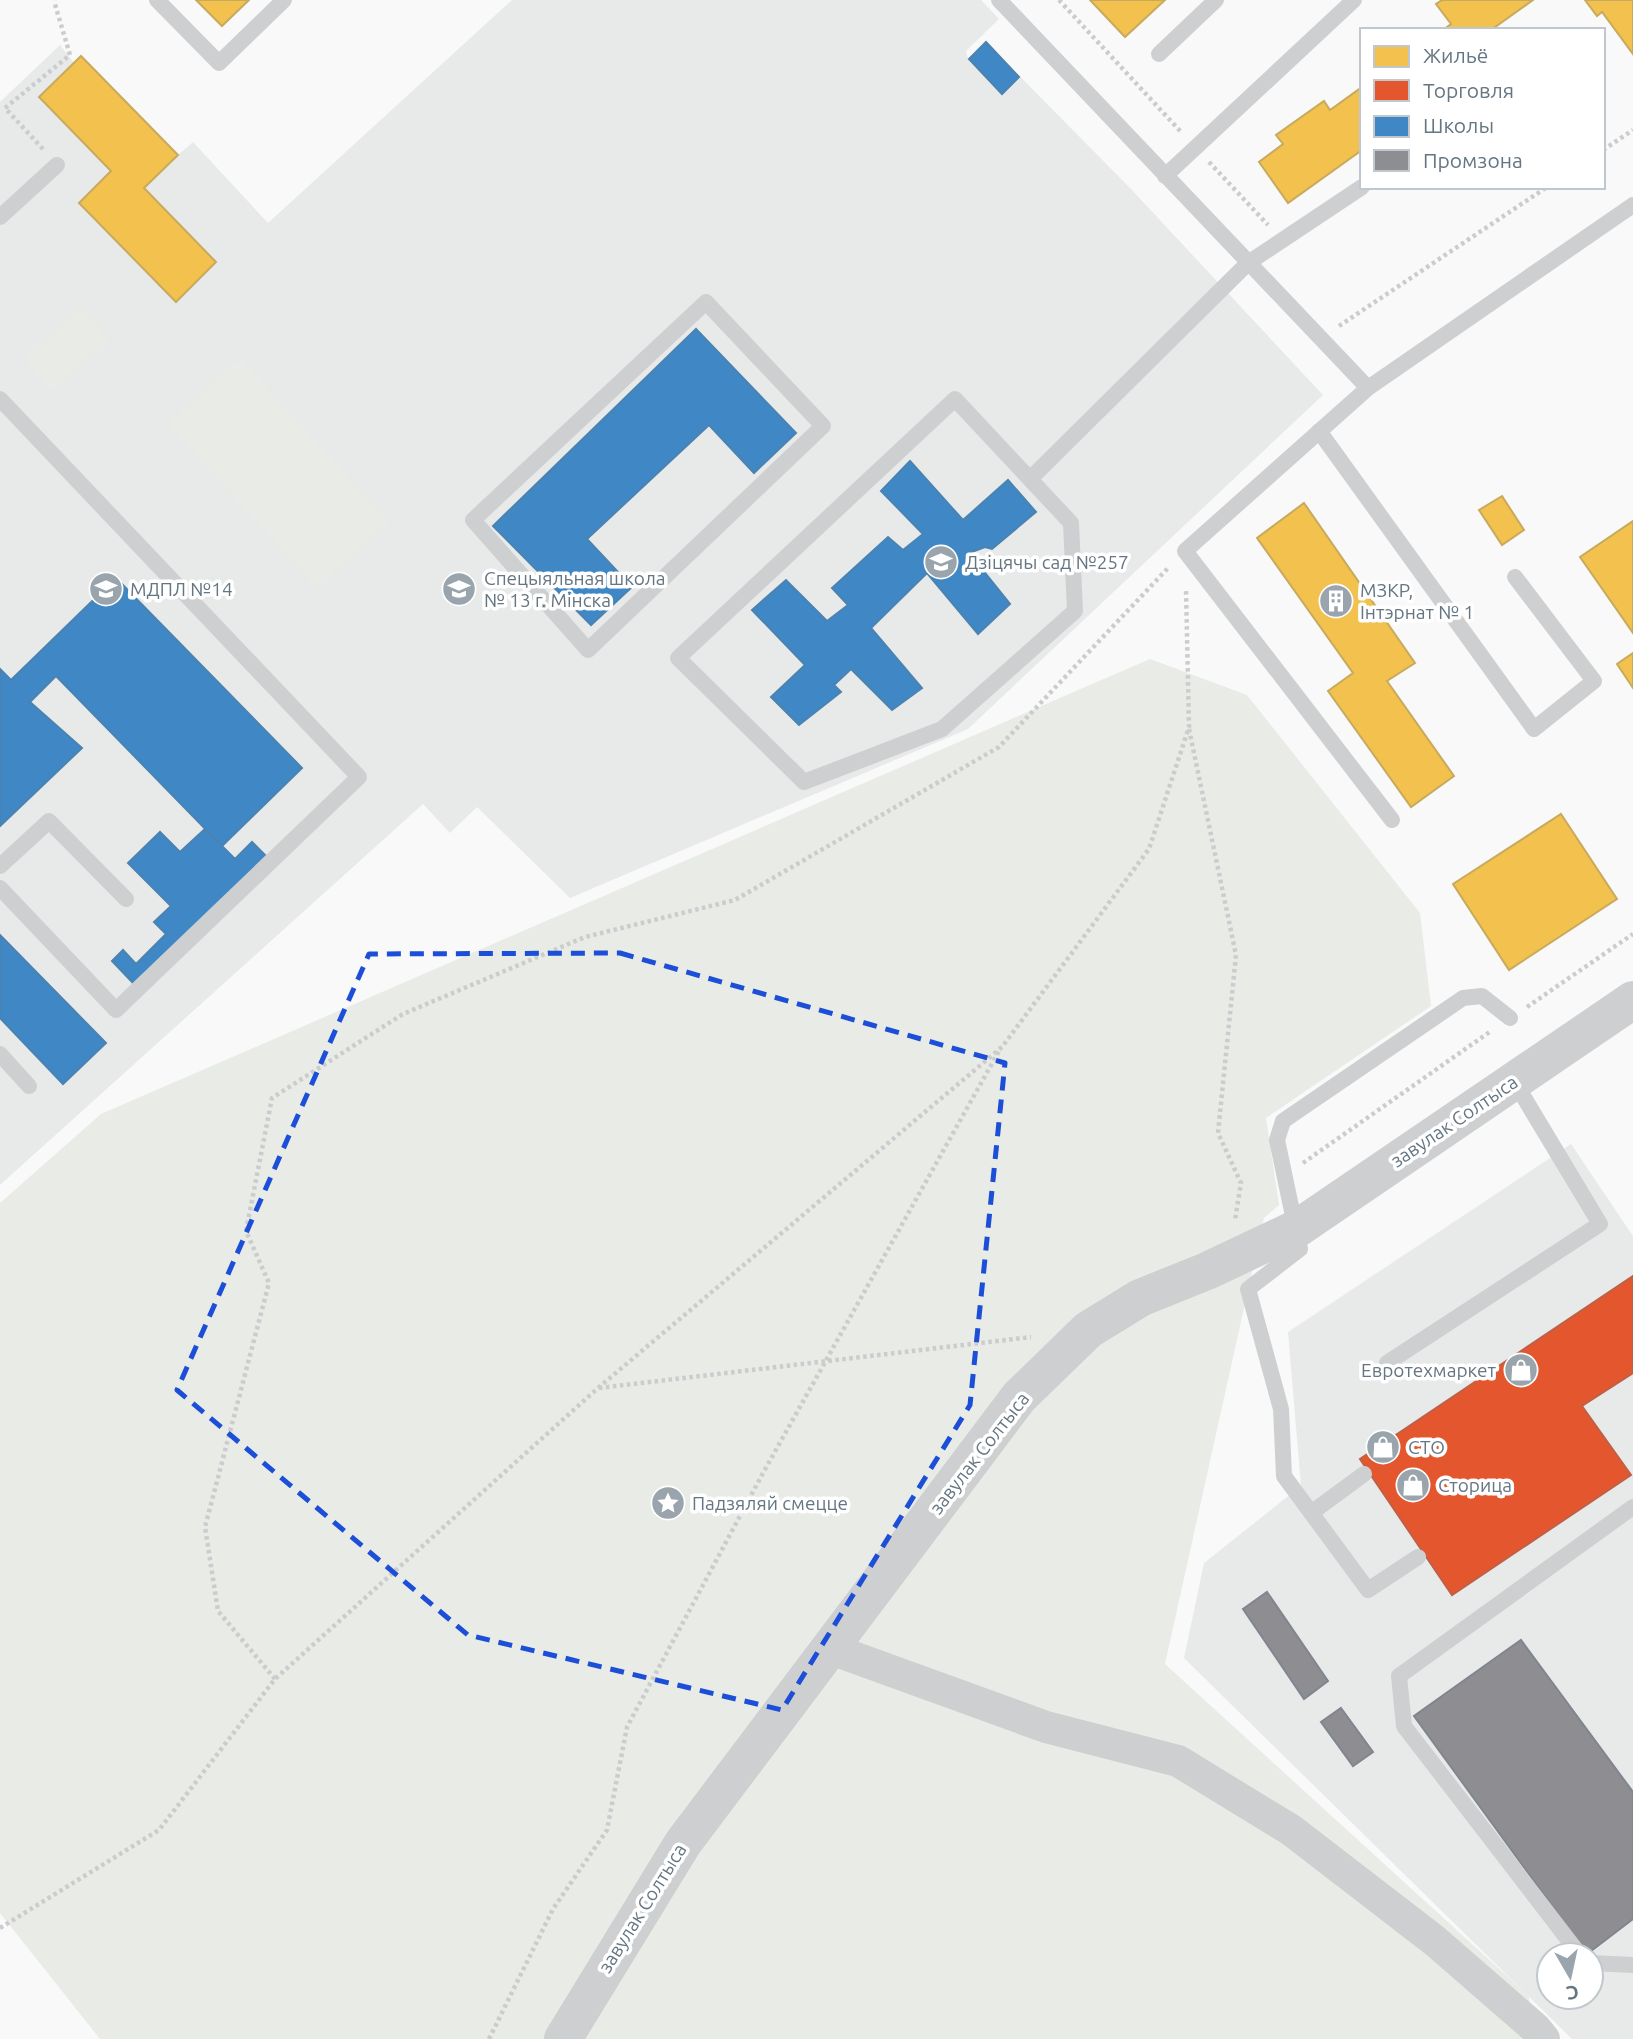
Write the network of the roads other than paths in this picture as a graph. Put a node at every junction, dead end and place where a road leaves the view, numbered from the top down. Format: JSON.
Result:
{"nodes":[{"id":1,"x":158,"y":0,"type":"edge"},
{"id":2,"x":284,"y":0,"type":"edge"},
{"id":3,"x":999,"y":0,"type":"edge"},
{"id":4,"x":1216,"y":0,"type":"edge"},
{"id":5,"x":1354,"y":0,"type":"edge"},
{"id":6,"x":1159,"y":54,"type":"dead end"},
{"id":7,"x":57,"y":165,"type":"road end"},
{"id":8,"x":1165,"y":176,"type":"junction"},
{"id":9,"x":1360,"y":188,"type":"edge"},
{"id":10,"x":1633,"y":205,"type":"edge"},
{"id":11,"x":0,"y":217,"type":"edge"},
{"id":12,"x":1248,"y":263,"type":"junction"},
{"id":13,"x":706,"y":302,"type":"joint"},
{"id":14,"x":1368,"y":387,"type":"junction"},
{"id":15,"x":0,"y":399,"type":"edge"},
{"id":16,"x":1319,"y":431,"type":"junction"},
{"id":17,"x":1031,"y":478,"type":"junction"},
{"id":18,"x":1515,"y":578,"type":"dead end"},
{"id":19,"x":1392,"y":820,"type":"dead end"},
{"id":20,"x":0,"y":866,"type":"edge"},
{"id":21,"x":0,"y":888,"type":"edge"},
{"id":22,"x":126,"y":899,"type":"dead end"},
{"id":23,"x":1633,"y":1000,"type":"edge"},
{"id":24,"x":1510,"y":1018,"type":"road end"},
{"id":25,"x":0,"y":1054,"type":"edge"},
{"id":26,"x":1514,"y":1081,"type":"junction"},
{"id":27,"x":29,"y":1086,"type":"dead end"},
{"id":28,"x":1298,"y":1228,"type":"junction"},
{"id":29,"x":1387,"y":1363,"type":"dead end"},
{"id":30,"x":1364,"y":1474,"type":"dead end"},
{"id":31,"x":1633,"y":1507,"type":"edge"},
{"id":32,"x":1311,"y":1513,"type":"junction"},
{"id":33,"x":1418,"y":1557,"type":"dead end"},
{"id":34,"x":831,"y":1649,"type":"junction"},
{"id":35,"x":1569,"y":1941,"type":"edge"},
{"id":36,"x":1605,"y":1964,"type":"edge"},
{"id":37,"x":1633,"y":1965,"type":"edge"},
{"id":38,"x":563,"y":2039,"type":"edge"},
{"id":39,"x":1544,"y":2039,"type":"edge"}],
"edges":[{"from":1,"to":2,"type":"lane"},
{"from":3,"to":8,"type":"lane"},
{"from":4,"to":6,"type":"lane"},
{"from":5,"to":8,"type":"lane"},
{"from":7,"to":11,"type":"lane"},
{"from":8,"to":12,"type":"lane"},
{"from":9,"to":12,"type":"lane"},
{"from":10,"to":14,"type":"lane"},
{"from":12,"to":14,"type":"lane"},
{"from":12,"to":17,"type":"lane"},
{"from":13,"to":13,"type":"lane"},
{"from":14,"to":16,"type":"lane"},
{"from":15,"to":21,"type":"lane"},
{"from":16,"to":18,"type":"lane"},
{"from":16,"to":19,"type":"lane"},
{"from":17,"to":17,"type":"lane"},
{"from":20,"to":22,"type":"lane"},
{"from":23,"to":26,"type":"street","name":"завулак Солтыса"},
{"from":24,"to":28,"type":"lane"},
{"from":25,"to":27,"type":"lane"},
{"from":26,"to":28,"type":"street","name":"завулак Солтыса"},
{"from":26,"to":29,"type":"lane"},
{"from":28,"to":32,"type":"lane"},
{"from":28,"to":34,"type":"street","name":"завулак Солтыса"},
{"from":30,"to":32,"type":"lane"},
{"from":31,"to":35,"type":"lane"},
{"from":32,"to":33,"type":"lane"},
{"from":34,"to":38,"type":"street","name":"завулак Солтыса"},
{"from":34,"to":39,"type":"street"},
{"from":36,"to":37,"type":"lane"}]}
